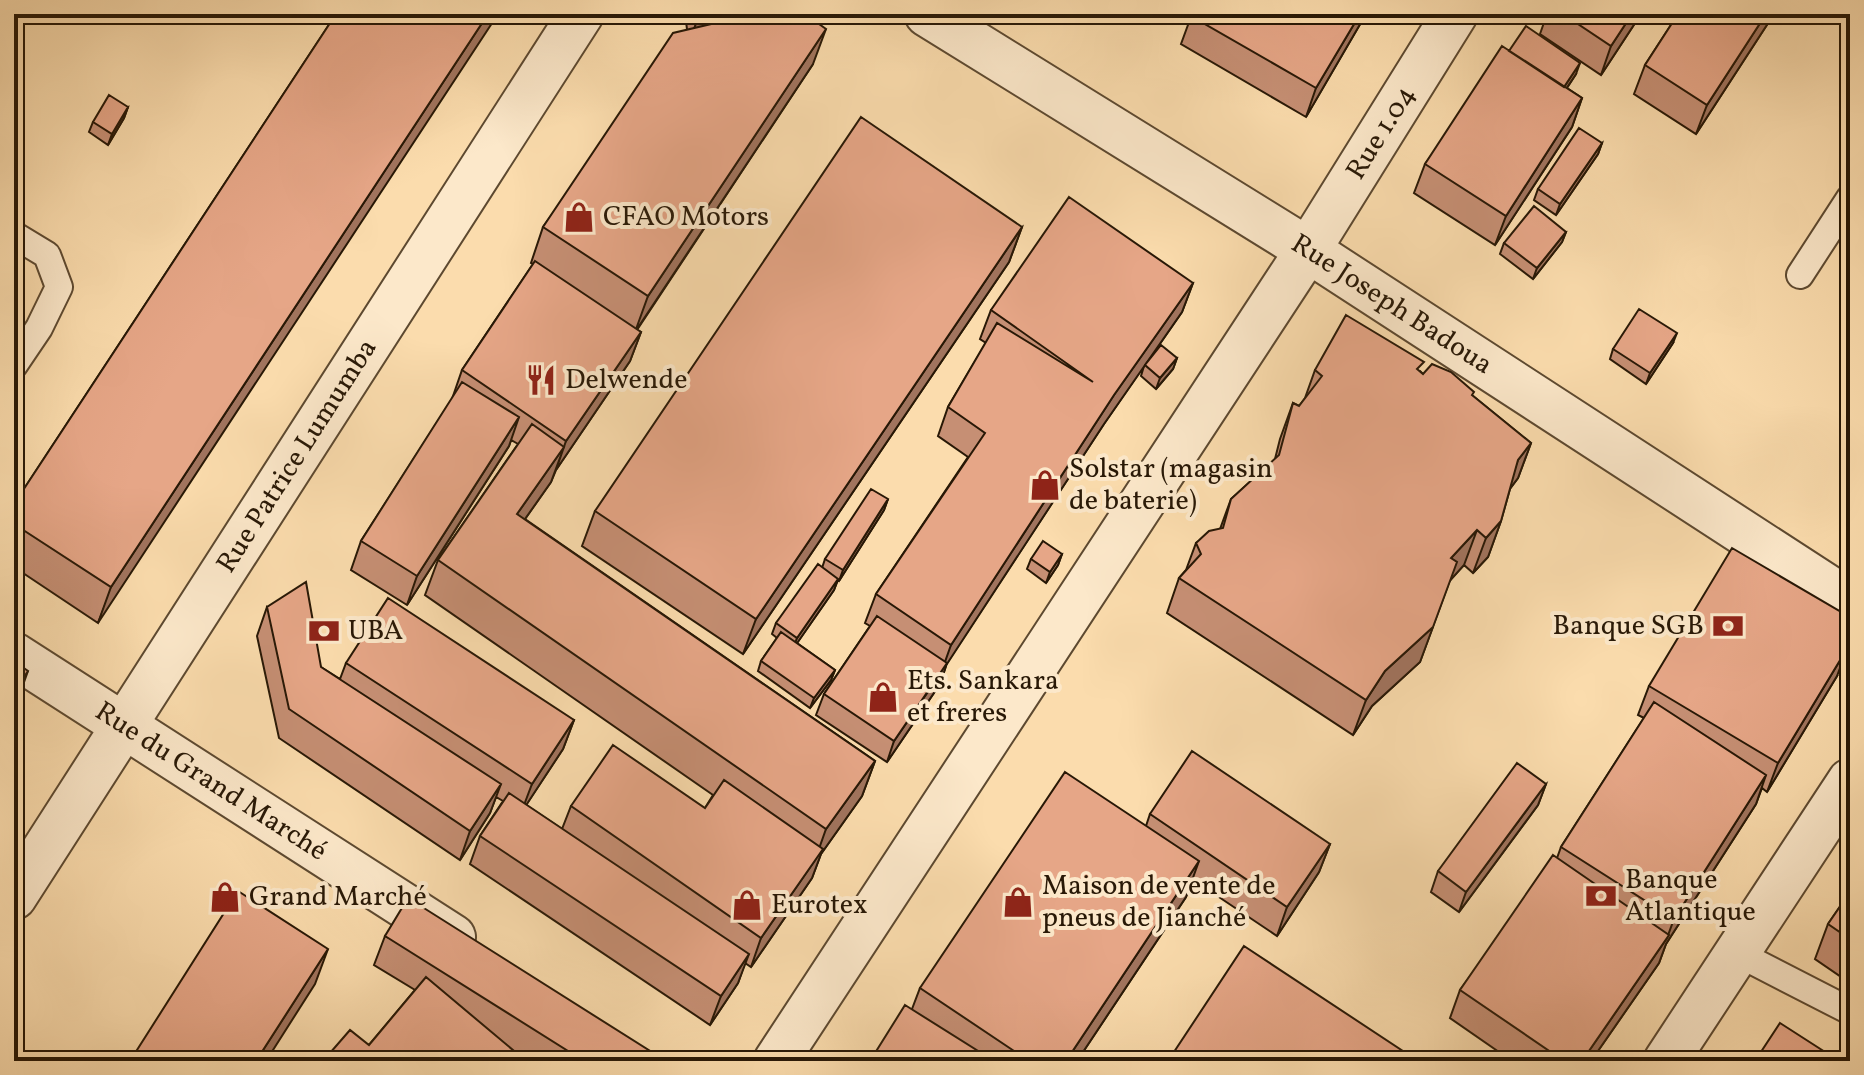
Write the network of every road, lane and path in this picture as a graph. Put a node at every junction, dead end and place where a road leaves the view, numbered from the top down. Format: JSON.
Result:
{"nodes":[{"id":1,"x":581,"y":14,"type":"edge"},
{"id":2,"x":927,"y":14,"type":"edge"},
{"id":3,"x":1455,"y":14,"type":"edge"},
{"id":4,"x":1850,"y":198,"type":"edge"},
{"id":5,"x":14,"y":235,"type":"edge"},
{"id":6,"x":1308,"y":250,"type":"junction"},
{"id":7,"x":1800,"y":275,"type":"dead end"},
{"id":8,"x":14,"y":365,"type":"edge"},
{"id":9,"x":1850,"y":602,"type":"edge"},
{"id":10,"x":14,"y":655,"type":"edge"},
{"id":11,"x":125,"y":725,"type":"junction"},
{"id":12,"x":1850,"y":781,"type":"edge"},
{"id":13,"x":14,"y":897,"type":"edge"},
{"id":14,"x":1737,"y":953,"type":"junction"},
{"id":15,"x":481,"y":955,"type":"edge"},
{"id":16,"x":1850,"y":1011,"type":"edge"},
{"id":17,"x":776,"y":1061,"type":"edge"},
{"id":18,"x":1666,"y":1061,"type":"edge"}],
"edges":[{"from":1,"to":11,"type":"street","name":"Rue Patrice Lumumba"},
{"from":2,"to":6,"type":"street","name":"Rue Joseph Badoua"},
{"from":3,"to":6,"type":"street","name":"Rue 1.04"},
{"from":4,"to":7,"type":"lane"},
{"from":5,"to":8,"type":"lane"},
{"from":6,"to":9,"type":"street","name":"Rue Joseph Badoua"},
{"from":6,"to":17,"type":"street","name":"Rue 1.04"},
{"from":10,"to":11,"type":"street","name":"Rue du Grand Marché"},
{"from":11,"to":13,"type":"street","name":"Rue Patrice Lumumba"},
{"from":11,"to":15,"type":"street","name":"Rue du Grand Marché"},
{"from":12,"to":14,"type":"street"},
{"from":14,"to":16,"type":"lane"},
{"from":14,"to":18,"type":"street"}]}
